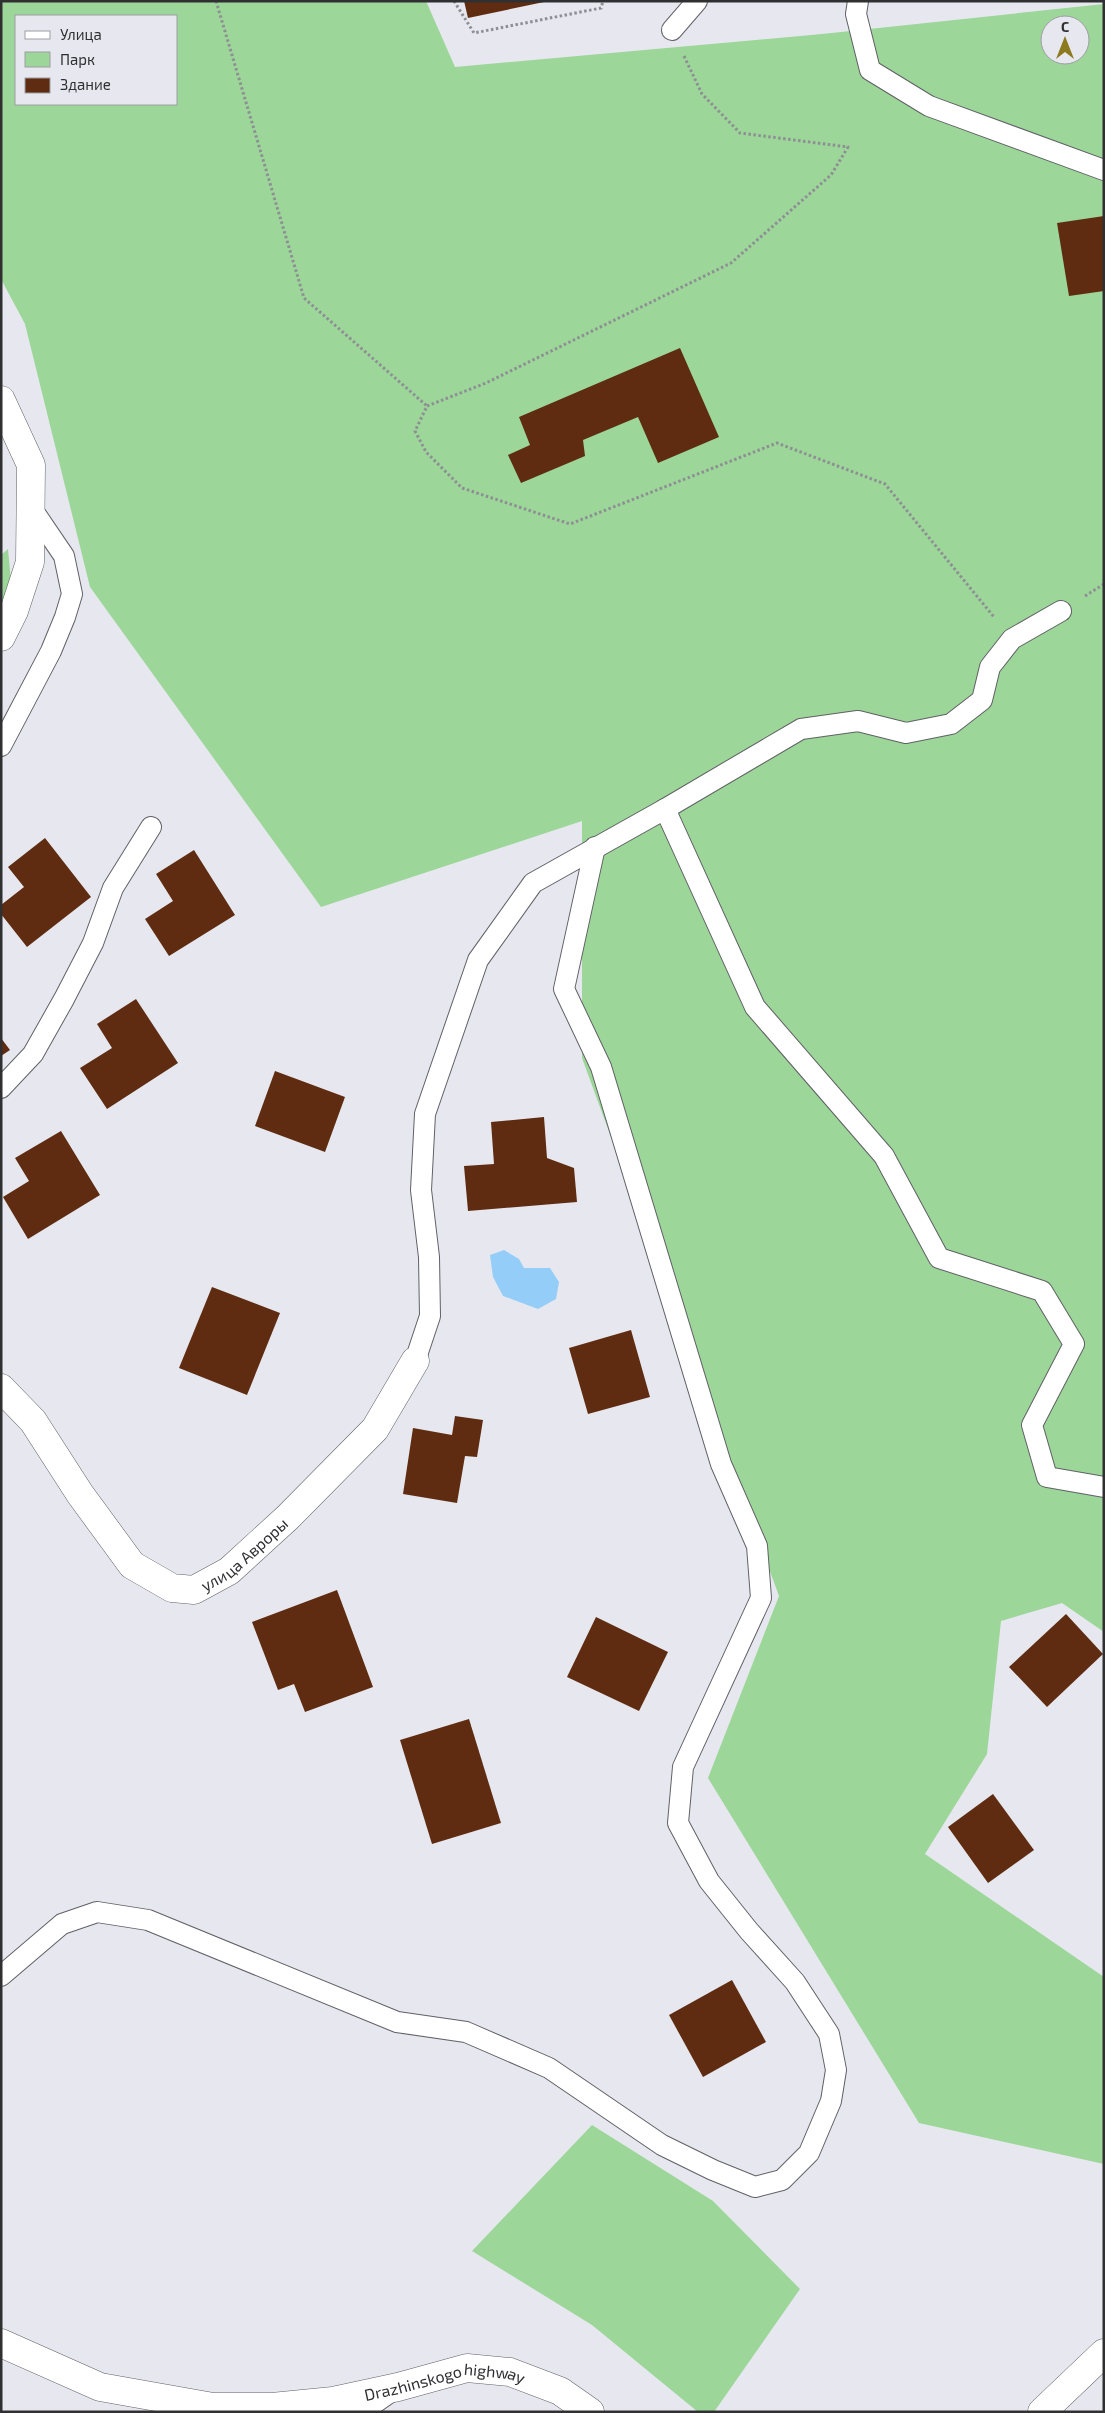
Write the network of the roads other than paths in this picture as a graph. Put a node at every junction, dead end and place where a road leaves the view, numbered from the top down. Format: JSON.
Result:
{"nodes":[{"id":1,"x":698,"y":1,"type":"edge"},
{"id":2,"x":858,"y":1,"type":"edge"},
{"id":3,"x":672,"y":30,"type":"road end"},
{"id":4,"x":1104,"y":170,"type":"edge"},
{"id":5,"x":1,"y":400,"type":"edge"},
{"id":6,"x":30,"y":506,"type":"junction"},
{"id":7,"x":1061,"y":611,"type":"dead end"},
{"id":8,"x":1,"y":637,"type":"edge"},
{"id":9,"x":1,"y":746,"type":"edge"},
{"id":10,"x":665,"y":809,"type":"junction"},
{"id":11,"x":151,"y":827,"type":"dead end"},
{"id":12,"x":596,"y":847,"type":"junction"},
{"id":13,"x":1,"y":1088,"type":"edge"},
{"id":14,"x":415,"y":1360,"type":"joint"},
{"id":15,"x":1,"y":1388,"type":"edge"},
{"id":16,"x":1104,"y":1487,"type":"edge"},
{"id":17,"x":1,"y":1976,"type":"edge"},
{"id":18,"x":1,"y":2343,"type":"edge"},
{"id":19,"x":1104,"y":2353,"type":"edge"},
{"id":20,"x":398,"y":2387,"type":"junction"},
{"id":21,"x":362,"y":2412,"type":"edge"},
{"id":22,"x":590,"y":2412,"type":"edge"},
{"id":23,"x":1042,"y":2412,"type":"edge"}],
"edges":[{"from":1,"to":3,"type":"lane"},
{"from":2,"to":4,"type":"lane"},
{"from":5,"to":6,"type":"street"},
{"from":6,"to":8,"type":"street"},
{"from":6,"to":9,"type":"lane"},
{"from":7,"to":10,"type":"lane"},
{"from":10,"to":12,"type":"lane"},
{"from":10,"to":16,"type":"lane"},
{"from":11,"to":13,"type":"lane"},
{"from":12,"to":14,"type":"lane"},
{"from":12,"to":17,"type":"lane"},
{"from":14,"to":15,"type":"street","name":"улица Авроры"},
{"from":18,"to":20,"type":"street","name":"Drazhinskogo highway"},
{"from":19,"to":23,"type":"street"},
{"from":20,"to":21,"type":"lane"},
{"from":20,"to":22,"type":"street","name":"Drazhinskogo highway"}]}
